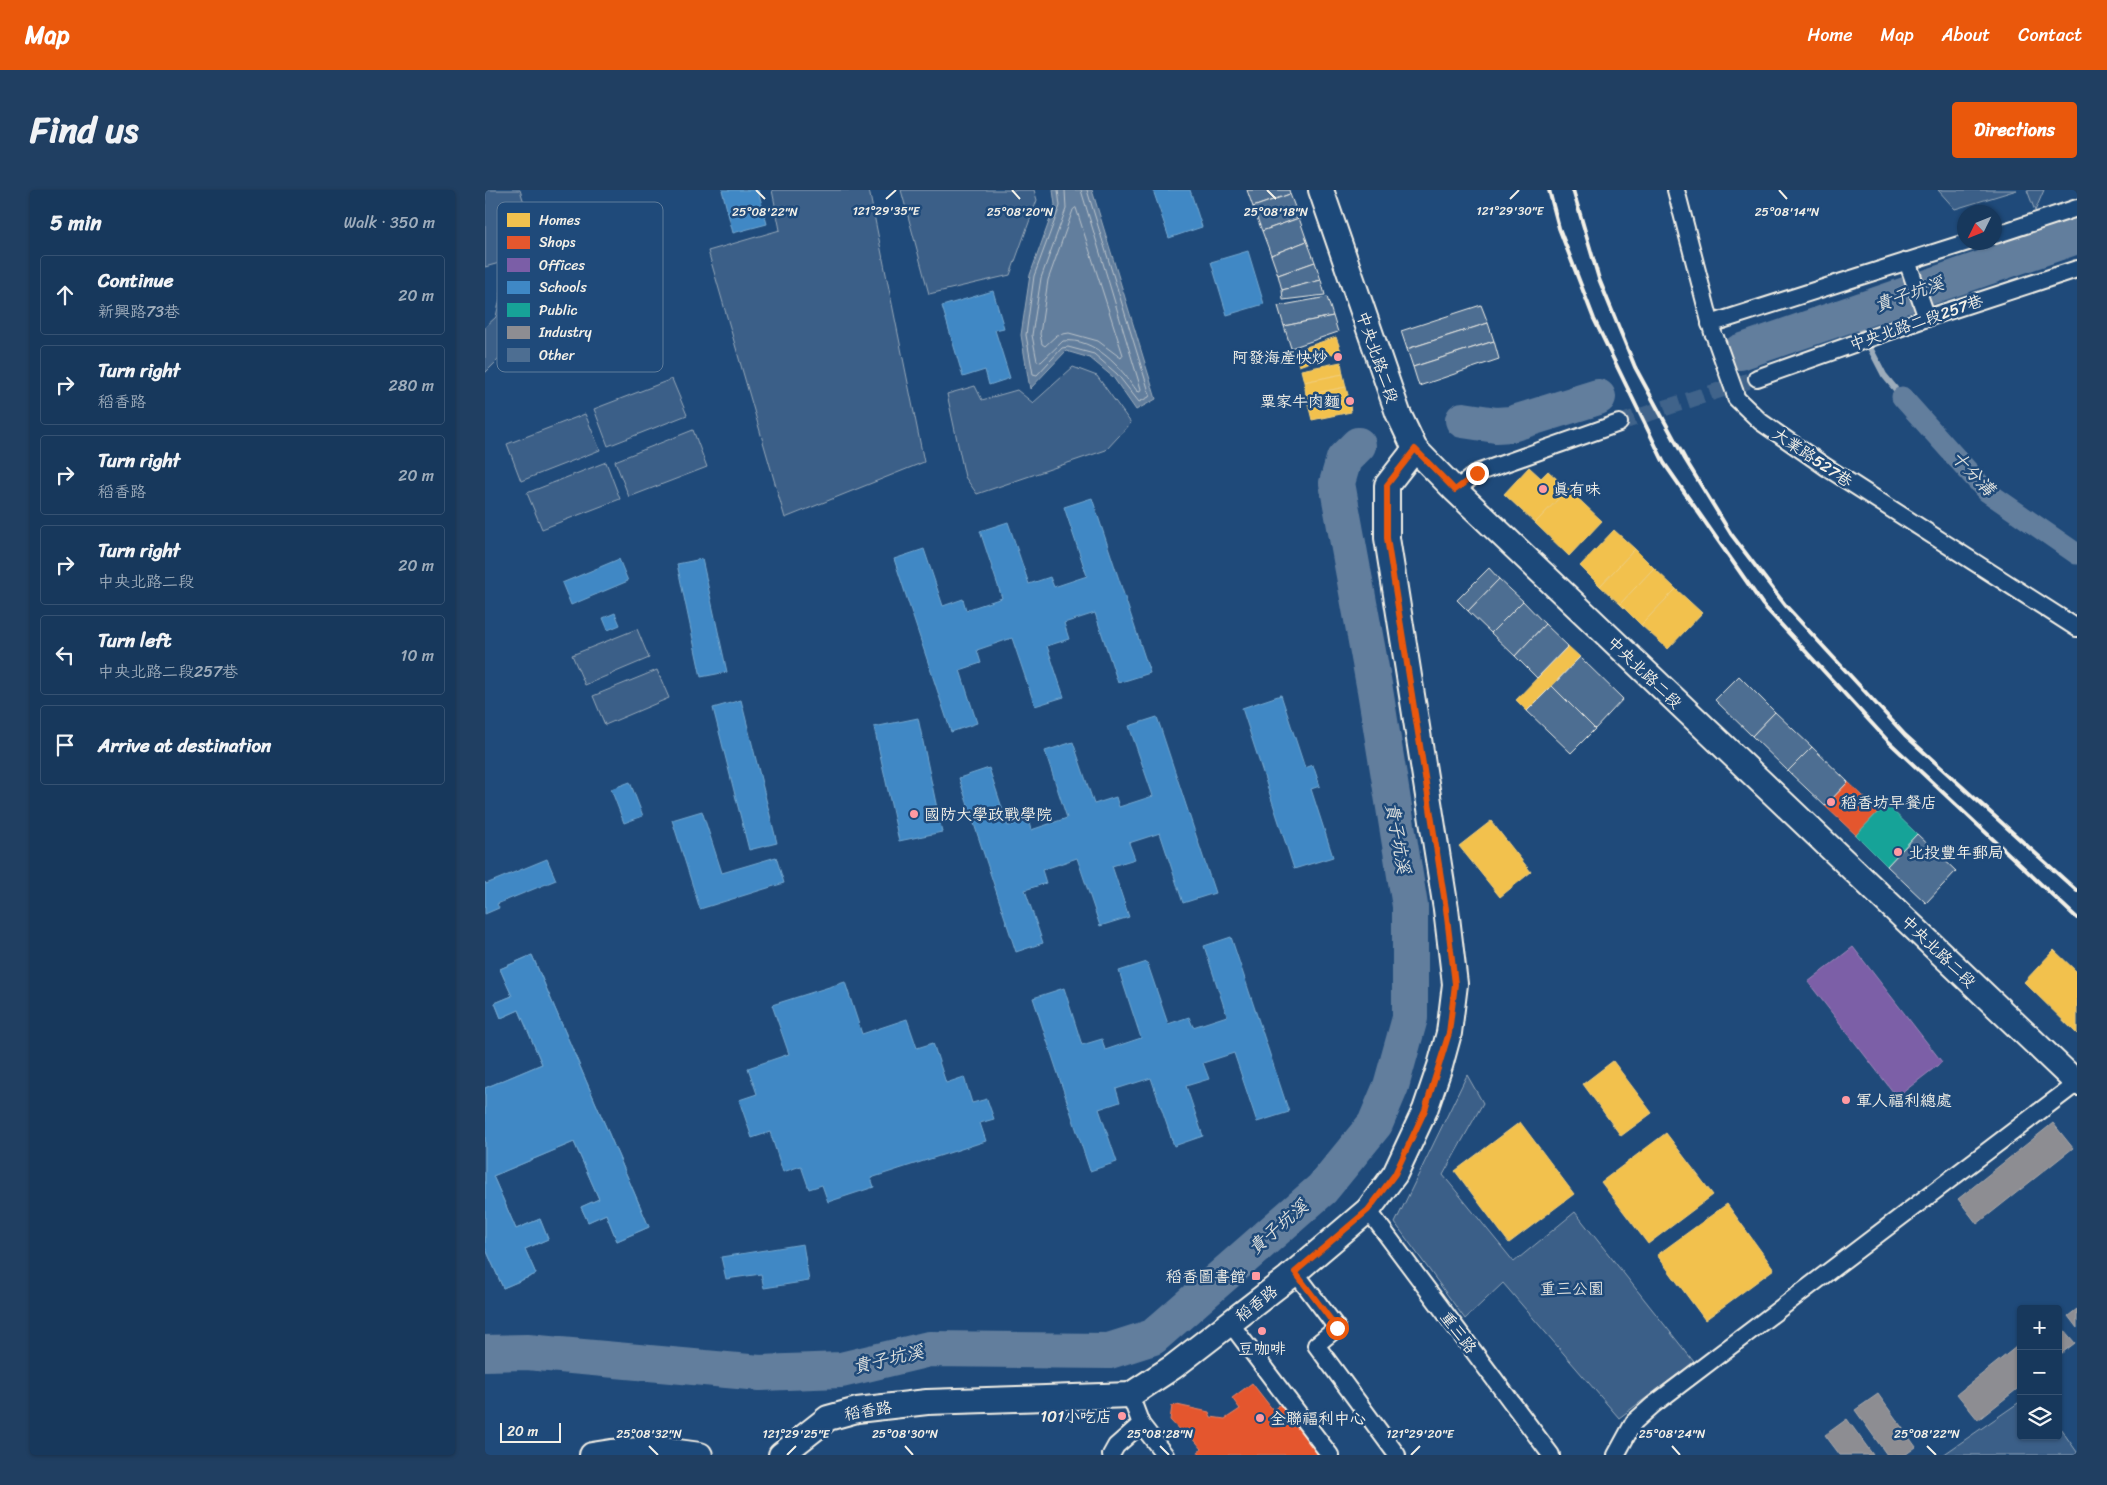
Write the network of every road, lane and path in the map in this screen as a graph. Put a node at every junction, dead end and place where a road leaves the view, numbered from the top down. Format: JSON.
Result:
{"nodes":[{"id":1,"x":1321,"y":190,"type":"edge"},
{"id":2,"x":1676,"y":190,"type":"edge"},
{"id":3,"x":2077,"y":208,"type":"edge"},
{"id":4,"x":2002,"y":232,"type":"edge"},
{"id":5,"x":1957,"y":246,"type":"edge"},
{"id":6,"x":1907,"y":262,"type":"junction"},
{"id":7,"x":2077,"y":270,"type":"edge"},
{"id":8,"x":1927,"y":318,"type":"junction"},
{"id":9,"x":1713,"y":330,"type":"junction"},
{"id":10,"x":1757,"y":378,"type":"tunnel mouth"},
{"id":11,"x":1619,"y":423,"type":"tunnel mouth"},
{"id":12,"x":1415,"y":449,"type":"junction"},
{"id":13,"x":1455,"y":490,"type":"junction"},
{"id":14,"x":2077,"y":628,"type":"edge"},
{"id":15,"x":2077,"y":1083,"type":"edge"},
{"id":16,"x":1368,"y":1210,"type":"junction"},
{"id":17,"x":1295,"y":1272,"type":"junction"},
{"id":18,"x":1230,"y":1323,"type":"junction"},
{"id":19,"x":1130,"y":1395,"type":"junction"},
{"id":20,"x":1141,"y":1424,"type":"junction"},
{"id":21,"x":592,"y":1455,"type":"edge"},
{"id":22,"x":700,"y":1455,"type":"edge"},
{"id":23,"x":781,"y":1455,"type":"edge"},
{"id":24,"x":1111,"y":1455,"type":"edge"},
{"id":25,"x":1165,"y":1455,"type":"edge"},
{"id":26,"x":1330,"y":1455,"type":"edge"},
{"id":27,"x":1397,"y":1455,"type":"edge"},
{"id":28,"x":1551,"y":1455,"type":"edge"},
{"id":29,"x":1616,"y":1455,"type":"edge"}],
"edges":[{"from":1,"to":12,"type":"street","name":"中央北路二段"},
{"from":2,"to":9,"type":"street","name":"大業路527巷"},
{"from":3,"to":4,"type":"street"},
{"from":5,"to":6,"type":"street"},
{"from":6,"to":8,"type":"street"},
{"from":6,"to":9,"type":"street"},
{"from":7,"to":8,"type":"street","name":"中央北路二段257巷"},
{"from":8,"to":10,"type":"street","name":"中央北路二段257巷"},
{"from":9,"to":14,"type":"street","name":"大業路527巷","bridge":true},
{"from":11,"to":13,"type":"street"},
{"from":12,"to":13,"type":"street","name":"中央北路二段"},
{"from":12,"to":16,"type":"street","name":"稻香路"},
{"from":13,"to":15,"type":"street","name":"中央北路二段"},
{"from":15,"to":29,"type":"street"},
{"from":16,"to":17,"type":"street","name":"稻香路"},
{"from":16,"to":28,"type":"street","name":"重三路"},
{"from":17,"to":18,"type":"street","name":"稻香路"},
{"from":17,"to":27,"type":"street"},
{"from":18,"to":19,"type":"street","name":"稻香路"},
{"from":18,"to":26,"type":"street"},
{"from":19,"to":20,"type":"street"},
{"from":19,"to":23,"type":"street","name":"稻香路"},
{"from":20,"to":24,"type":"street"},
{"from":20,"to":25,"type":"street"},
{"from":21,"to":22,"type":"street"}]}
